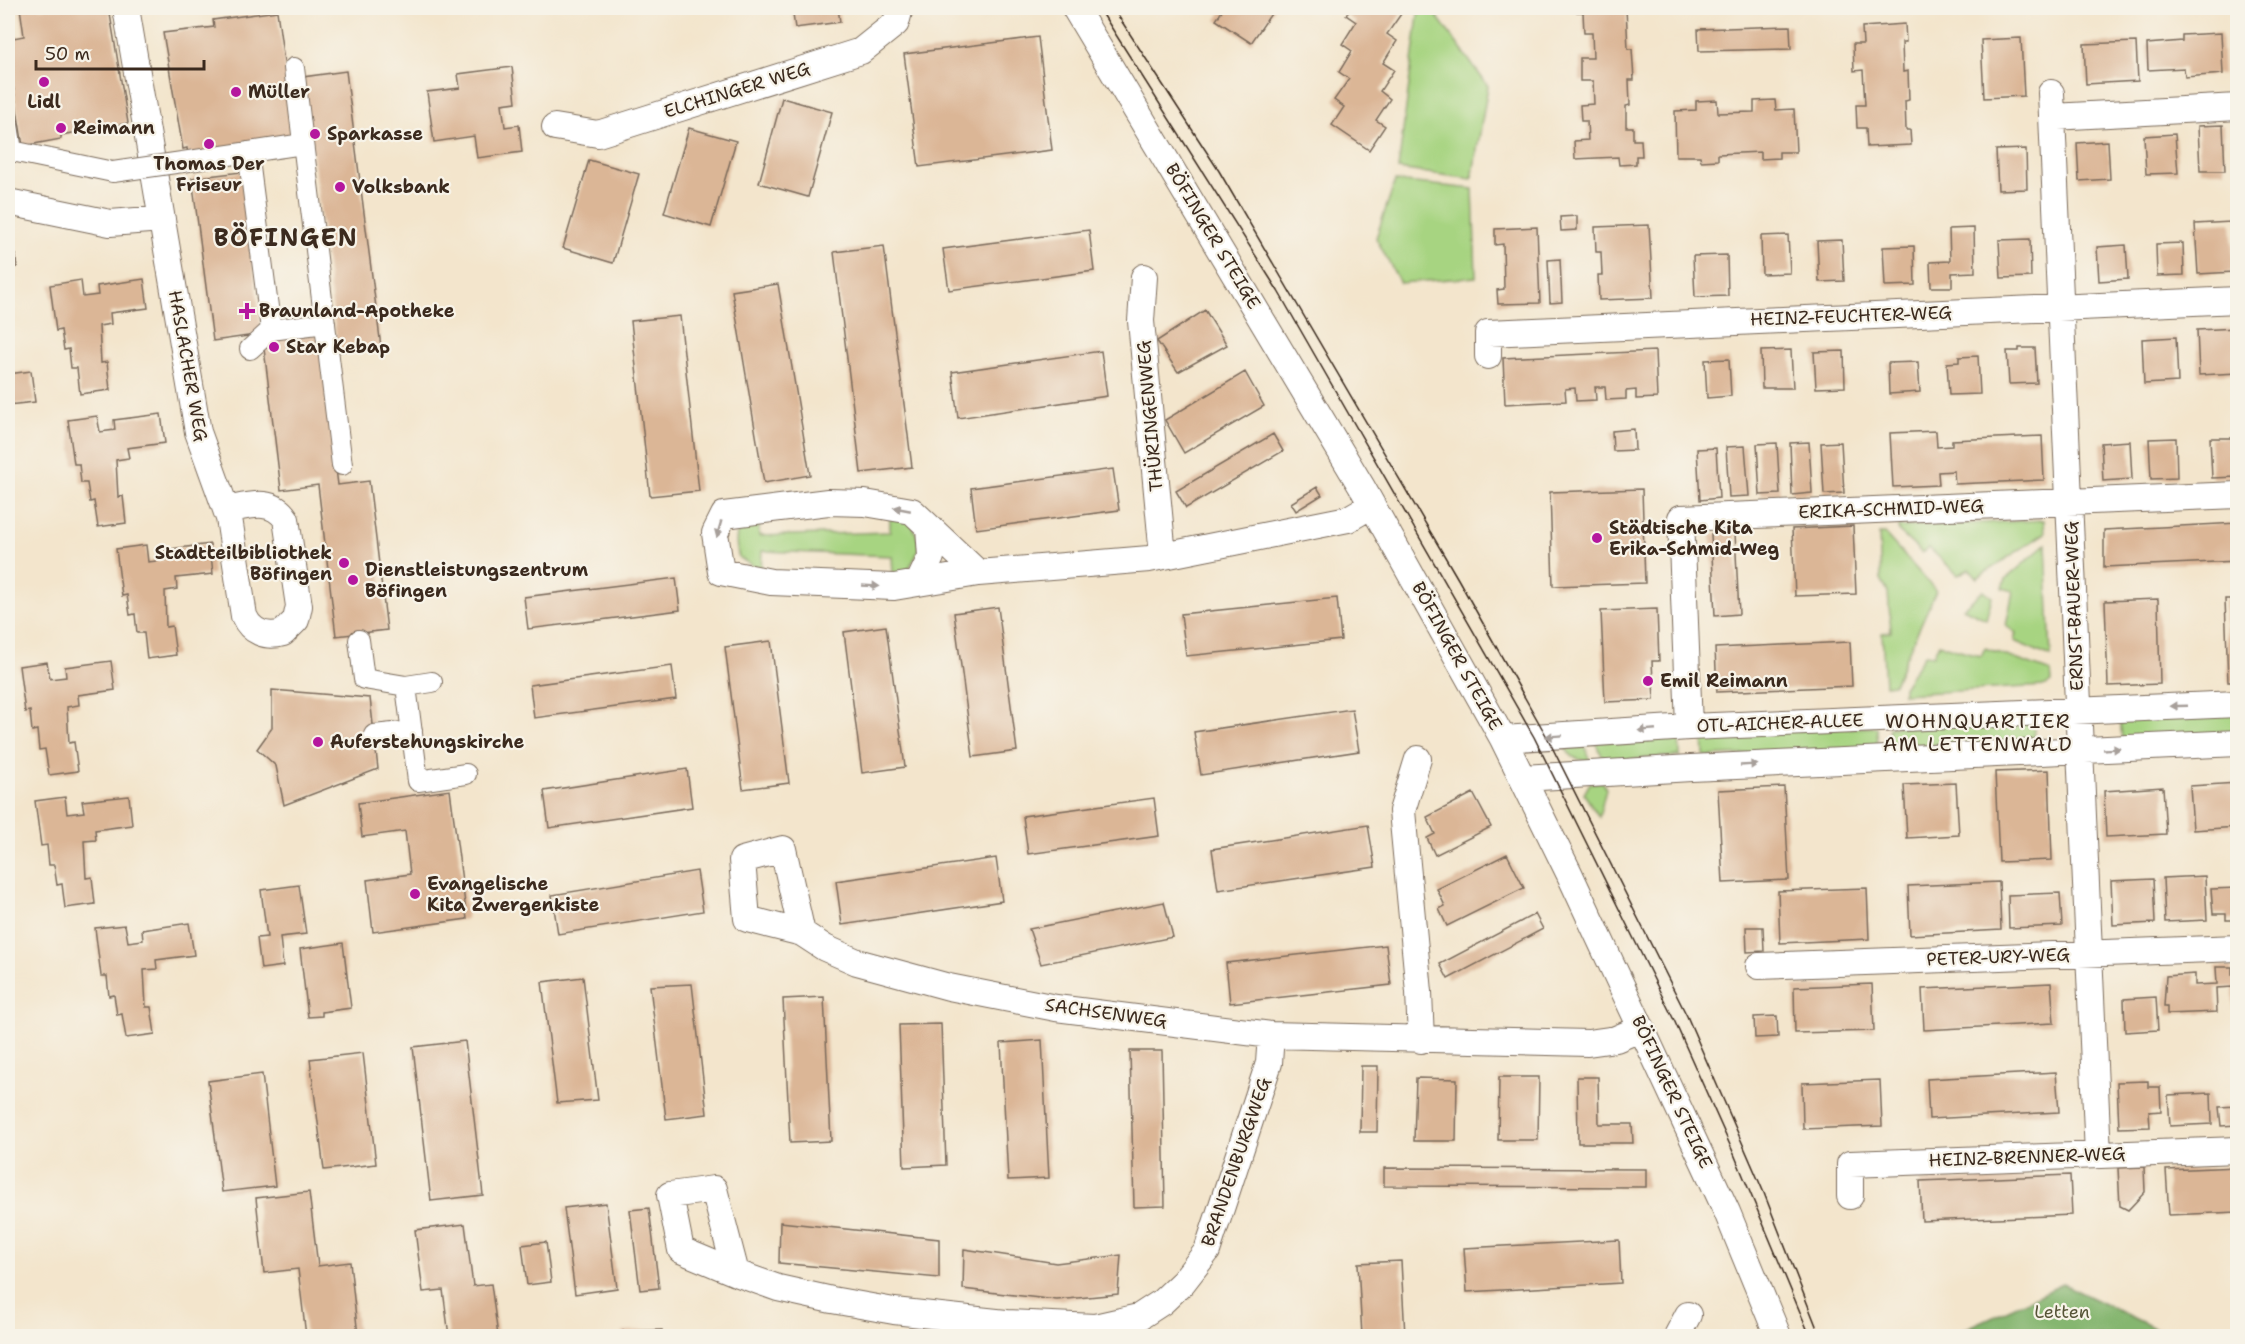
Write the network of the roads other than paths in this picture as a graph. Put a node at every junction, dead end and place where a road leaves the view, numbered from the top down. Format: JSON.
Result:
{"nodes":[{"id":1,"x":126,"y":8,"type":"edge"},
{"id":2,"x":900,"y":8,"type":"edge"},
{"id":3,"x":1075,"y":8,"type":"edge"},
{"id":4,"x":294,"y":68,"type":"dead end"},
{"id":5,"x":2238,"y":107,"type":"edge"},
{"id":6,"x":8,"y":125,"type":"edge"},
{"id":7,"x":555,"y":127,"type":"dead end"},
{"id":8,"x":303,"y":144,"type":"junction"},
{"id":9,"x":248,"y":152,"type":"junction"},
{"id":10,"x":8,"y":202,"type":"edge"},
{"id":11,"x":162,"y":219,"type":"junction"},
{"id":12,"x":1144,"y":277,"type":"dead end"},
{"id":13,"x":2238,"y":300,"type":"edge"},
{"id":14,"x":2061,"y":308,"type":"junction"},
{"id":15,"x":325,"y":323,"type":"junction"},
{"id":16,"x":271,"y":330,"type":"junction"},
{"id":17,"x":250,"y":349,"type":"dead end"},
{"id":18,"x":1488,"y":356,"type":"dead end"},
{"id":19,"x":342,"y":465,"type":"dead end"},
{"id":20,"x":2238,"y":495,"type":"edge"},
{"id":21,"x":2070,"y":502,"type":"junction"},
{"id":22,"x":1372,"y":505,"type":"junction"},
{"id":23,"x":226,"y":510,"type":"junction"},
{"id":24,"x":929,"y":527,"type":"junction"},
{"id":25,"x":1163,"y":556,"type":"junction"},
{"id":26,"x":978,"y":573,"type":"junction"},
{"id":27,"x":918,"y":582,"type":"junction"},
{"id":28,"x":359,"y":640,"type":"dead end"},
{"id":29,"x":432,"y":682,"type":"dead end"},
{"id":30,"x":406,"y":686,"type":"junction"},
{"id":31,"x":2238,"y":704,"type":"edge"},
{"id":32,"x":2078,"y":710,"type":"junction"},
{"id":33,"x":1689,"y":726,"type":"junction"},
{"id":34,"x":412,"y":731,"type":"junction"},
{"id":35,"x":374,"y":735,"type":"dead end"},
{"id":36,"x":1503,"y":739,"type":"junction"},
{"id":37,"x":2238,"y":743,"type":"edge"},
{"id":38,"x":2080,"y":750,"type":"junction"},
{"id":39,"x":1418,"y":759,"type":"dead end"},
{"id":40,"x":466,"y":774,"type":"dead end"},
{"id":41,"x":1523,"y":778,"type":"junction"},
{"id":42,"x":802,"y":933,"type":"dead end"},
{"id":43,"x":2238,"y":948,"type":"edge"},
{"id":44,"x":2089,"y":954,"type":"junction"},
{"id":45,"x":1759,"y":966,"type":"dead end"},
{"id":46,"x":1642,"y":1028,"type":"junction"},
{"id":47,"x":1271,"y":1035,"type":"junction"},
{"id":48,"x":1421,"y":1040,"type":"junction"},
{"id":49,"x":2238,"y":1150,"type":"edge"},
{"id":50,"x":2098,"y":1155,"type":"junction"},
{"id":51,"x":1851,"y":1196,"type":"dead end"},
{"id":52,"x":735,"y":1273,"type":"dead end"},
{"id":53,"x":1778,"y":1336,"type":"edge"}],
"edges":[{"from":1,"to":11,"type":"street","name":"HASLACHER WEG"},
{"from":2,"to":7,"type":"street","name":"ELCHINGER WEG"},
{"from":3,"to":22,"type":"street","name":"BÖFINGER STEIGE"},
{"from":4,"to":8,"type":"street"},
{"from":5,"to":14,"type":"street","name":"ERNST-BAUER-WEG"},
{"from":6,"to":9,"type":"street","bridge":true},
{"from":8,"to":9,"type":"street"},
{"from":8,"to":15,"type":"street"},
{"from":9,"to":16,"type":"street"},
{"from":10,"to":11,"type":"street"},
{"from":11,"to":23,"type":"street","name":"HASLACHER WEG"},
{"from":12,"to":25,"type":"street","name":"THÜRINGENWEG"},
{"from":13,"to":14,"type":"street","name":"HEINZ-FEUCHTER-WEG"},
{"from":14,"to":18,"type":"street","name":"HEINZ-FEUCHTER-WEG"},
{"from":14,"to":21,"type":"street","name":"ERNST-BAUER-WEG"},
{"from":15,"to":16,"type":"street"},
{"from":15,"to":19,"type":"street"},
{"from":16,"to":17,"type":"street"},
{"from":20,"to":21,"type":"street","name":"ERIKA-SCHMID-WEG"},
{"from":21,"to":32,"type":"street","name":"ERNST-BAUER-WEG"},
{"from":21,"to":33,"type":"street","name":"ERIKA-SCHMID-WEG"},
{"from":22,"to":25,"type":"street"},
{"from":22,"to":36,"type":"street","name":"BÖFINGER STEIGE"},
{"from":23,"to":23,"type":"street","name":"HASLACHER WEG"},
{"from":24,"to":26,"type":"street"},
{"from":24,"to":27,"type":"street"},
{"from":24,"to":27,"type":"street","one_way":true},
{"from":25,"to":26,"type":"street"},
{"from":26,"to":27,"type":"street"},
{"from":28,"to":30,"type":"street"},
{"from":29,"to":30,"type":"street"},
{"from":30,"to":34,"type":"street"},
{"from":31,"to":32,"type":"street","name":"OTL-AICHER-ALLEE","one_way":true},
{"from":32,"to":33,"type":"street","name":"OTL-AICHER-ALLEE"},
{"from":32,"to":38,"type":"street","name":"ERNST-BAUER-WEG"},
{"from":33,"to":36,"type":"street","name":"OTL-AICHER-ALLEE","one_way":true},
{"from":34,"to":35,"type":"street"},
{"from":34,"to":40,"type":"street"},
{"from":36,"to":41,"type":"street","name":"BÖFINGER STEIGE"},
{"from":38,"to":37,"type":"street","one_way":true},
{"from":41,"to":38,"type":"street","one_way":true},
{"from":38,"to":44,"type":"street","name":"ERNST-BAUER-WEG"},
{"from":39,"to":48,"type":"street"},
{"from":41,"to":46,"type":"street","name":"BÖFINGER STEIGE"},
{"from":42,"to":47,"type":"street","name":"SACHSENWEG"},
{"from":43,"to":44,"type":"street","name":"PETER-URY-WEG"},
{"from":44,"to":45,"type":"street","name":"PETER-URY-WEG"},
{"from":44,"to":50,"type":"street","name":"ERNST-BAUER-WEG"},
{"from":46,"to":48,"type":"street","name":"SACHSENWEG"},
{"from":46,"to":53,"type":"street","name":"BÖFINGER STEIGE"},
{"from":47,"to":48,"type":"street","name":"SACHSENWEG"},
{"from":47,"to":52,"type":"street","name":"BRANDENBURGWEG"},
{"from":49,"to":50,"type":"street","name":"HEINZ-BRENNER-WEG"},
{"from":50,"to":51,"type":"street","name":"HEINZ-BRENNER-WEG"}]}
